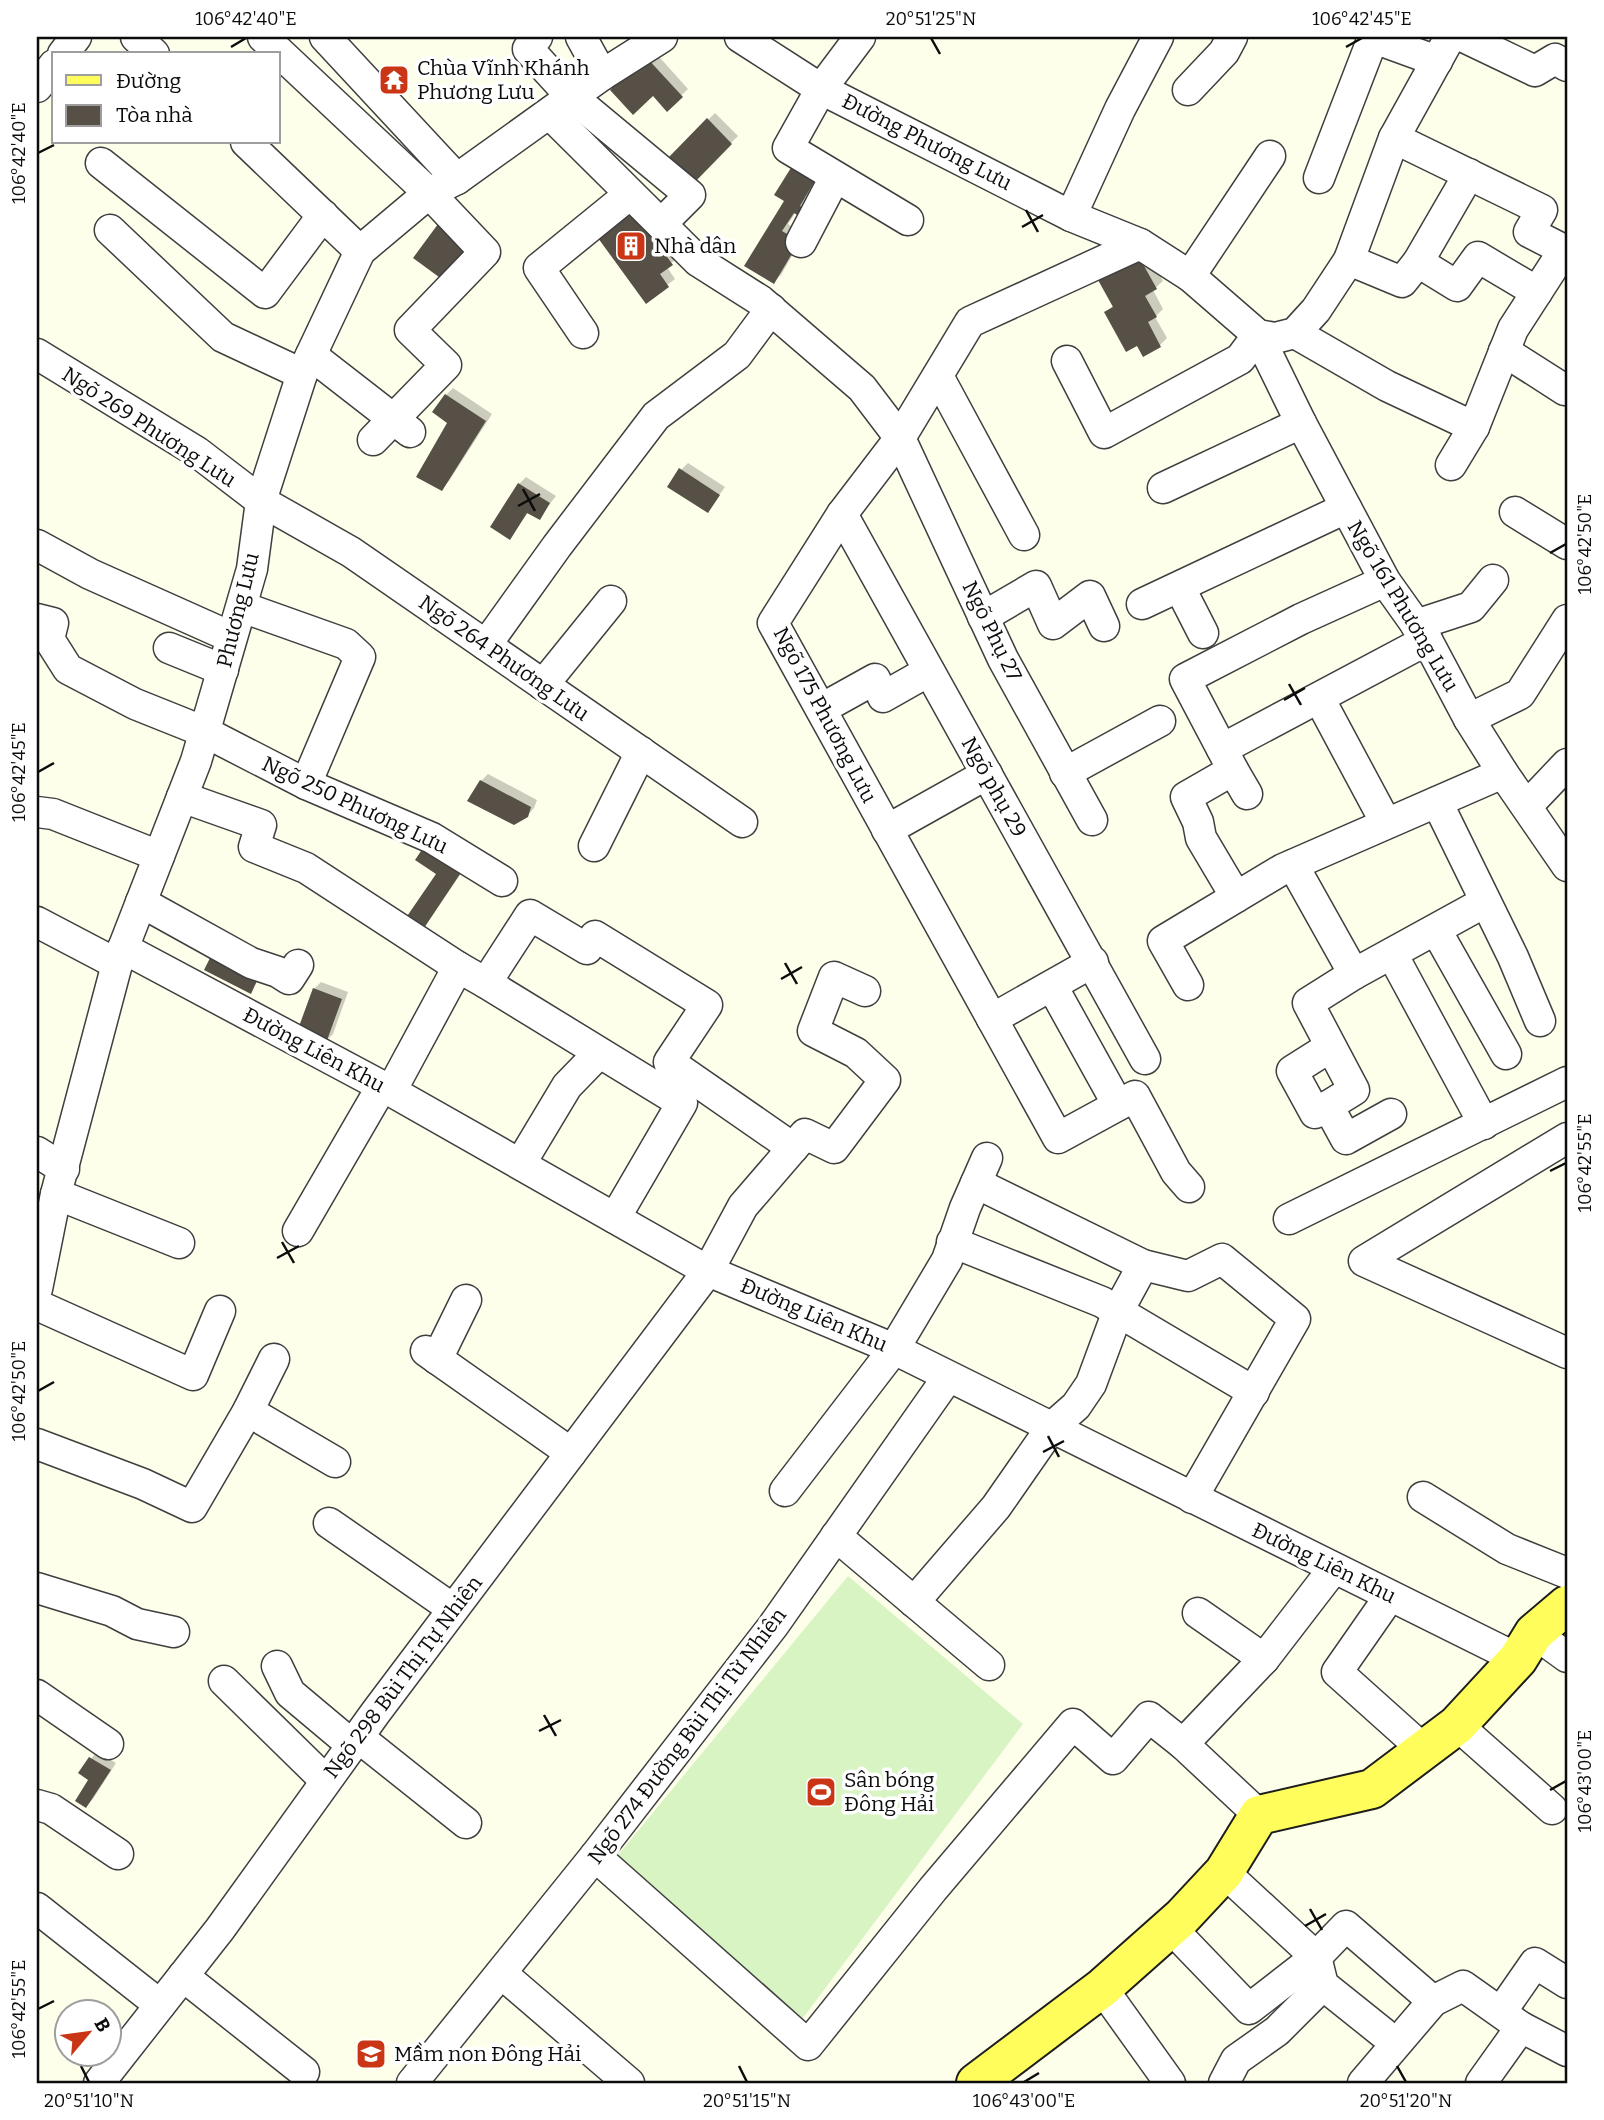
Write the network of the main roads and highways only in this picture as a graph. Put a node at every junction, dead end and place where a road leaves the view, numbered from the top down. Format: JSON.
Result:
{"nodes":[{"id":1,"x":1567,"y":1605,"type":"edge"},
{"id":2,"x":976,"y":2083,"type":"edge"}],
"edges":[{"from":1,"to":2,"type":"main road"}]}
